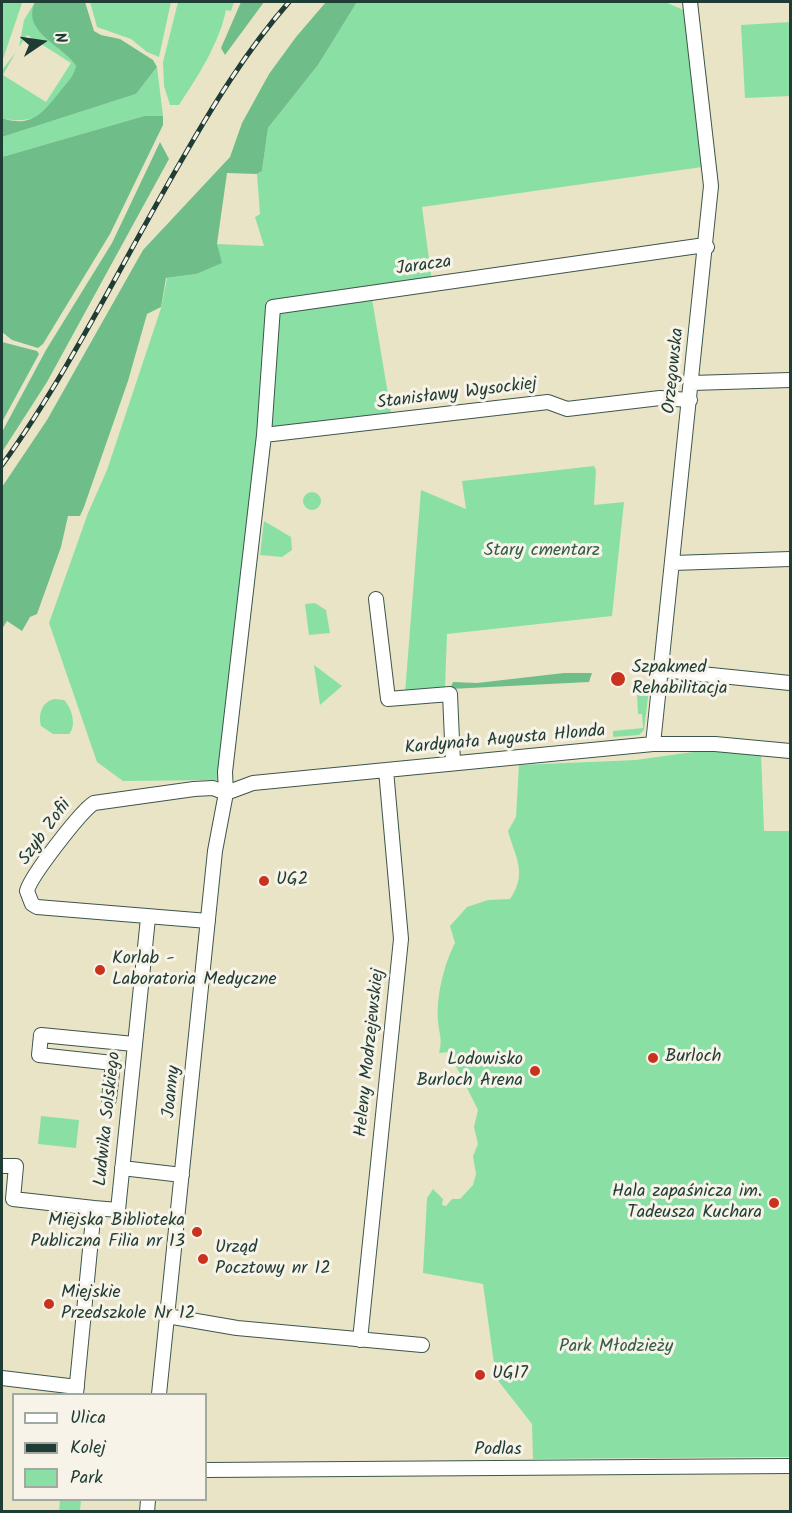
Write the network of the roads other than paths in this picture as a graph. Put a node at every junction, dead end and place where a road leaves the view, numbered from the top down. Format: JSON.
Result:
{"nodes":[{"id":1,"x":690,"y":2,"type":"edge"},
{"id":2,"x":706,"y":247,"type":"junction"},
{"id":3,"x":790,"y":381,"type":"edge"},
{"id":4,"x":692,"y":383,"type":"junction"},
{"id":5,"x":690,"y":400,"type":"junction"},
{"id":6,"x":264,"y":435,"type":"junction"},
{"id":7,"x":790,"y":559,"type":"edge"},
{"id":8,"x":673,"y":563,"type":"junction"},
{"id":9,"x":376,"y":599,"type":"dead end"},
{"id":10,"x":662,"y":670,"type":"junction"},
{"id":11,"x":790,"y":683,"type":"edge"},
{"id":12,"x":653,"y":744,"type":"junction"},
{"id":13,"x":790,"y":751,"type":"edge"},
{"id":14,"x":453,"y":763,"type":"junction"},
{"id":15,"x":386,"y":770,"type":"junction"},
{"id":16,"x":226,"y":793,"type":"junction"},
{"id":17,"x":148,"y":918,"type":"junction"},
{"id":18,"x":208,"y":921,"type":"junction"},
{"id":19,"x":134,"y":1044,"type":"junction"},
{"id":20,"x":109,"y":1099,"type":"dead end"},
{"id":21,"x":2,"y":1166,"type":"edge"},
{"id":22,"x":122,"y":1168,"type":"junction"},
{"id":23,"x":182,"y":1175,"type":"junction"},
{"id":24,"x":94,"y":1208,"type":"junction"},
{"id":25,"x":167,"y":1317,"type":"junction"},
{"id":26,"x":360,"y":1340,"type":"junction"},
{"id":27,"x":422,"y":1345,"type":"dead end"},
{"id":28,"x":2,"y":1378,"type":"edge"},
{"id":29,"x":76,"y":1390,"type":"edge"},
{"id":30,"x":159,"y":1393,"type":"edge"},
{"id":31,"x":790,"y":1466,"type":"edge"},
{"id":32,"x":207,"y":1470,"type":"edge"}],
"edges":[{"from":1,"to":2,"type":"street","name":"Orzegowska"},
{"from":2,"to":4,"type":"street","name":"Orzegowska"},
{"from":2,"to":6,"type":"street","name":"Jaracza"},
{"from":3,"to":4,"type":"street"},
{"from":4,"to":5,"type":"street","name":"Orzegowska"},
{"from":5,"to":6,"type":"street","name":"Stanisławy Wysockiej"},
{"from":5,"to":8,"type":"street","name":"Orzegowska"},
{"from":6,"to":16,"type":"street","name":"Joanny"},
{"from":7,"to":8,"type":"street"},
{"from":8,"to":10,"type":"street","name":"Orzegowska"},
{"from":9,"to":14,"type":"street"},
{"from":10,"to":11,"type":"street"},
{"from":10,"to":12,"type":"street","name":"Orzegowska"},
{"from":12,"to":13,"type":"street","name":"Kardynała Augusta Hlonda"},
{"from":12,"to":14,"type":"street","name":"Kardynała Augusta Hlonda"},
{"from":14,"to":15,"type":"street","name":"Kardynała Augusta Hlonda"},
{"from":15,"to":16,"type":"street","name":"Kardynała Augusta Hlonda"},
{"from":15,"to":26,"type":"street","name":"Heleny Modrzejewskiej"},
{"from":16,"to":17,"type":"street","name":"Szyb Zofii"},
{"from":16,"to":18,"type":"street","name":"Joanny"},
{"from":17,"to":18,"type":"street"},
{"from":17,"to":19,"type":"street","name":"Ludwika Solskiego"},
{"from":18,"to":23,"type":"street","name":"Joanny"},
{"from":19,"to":20,"type":"street"},
{"from":19,"to":22,"type":"street","name":"Ludwika Solskiego"},
{"from":21,"to":24,"type":"street"},
{"from":22,"to":23,"type":"street"},
{"from":22,"to":24,"type":"street","name":"Ludwika Solskiego"},
{"from":23,"to":25,"type":"street","name":"Joanny"},
{"from":24,"to":29,"type":"street","name":"Ludwika Solskiego"},
{"from":25,"to":26,"type":"street"},
{"from":25,"to":30,"type":"street","name":"Joanny"},
{"from":26,"to":27,"type":"street"},
{"from":28,"to":29,"type":"street"},
{"from":31,"to":32,"type":"street","name":"Podlas"}]}
